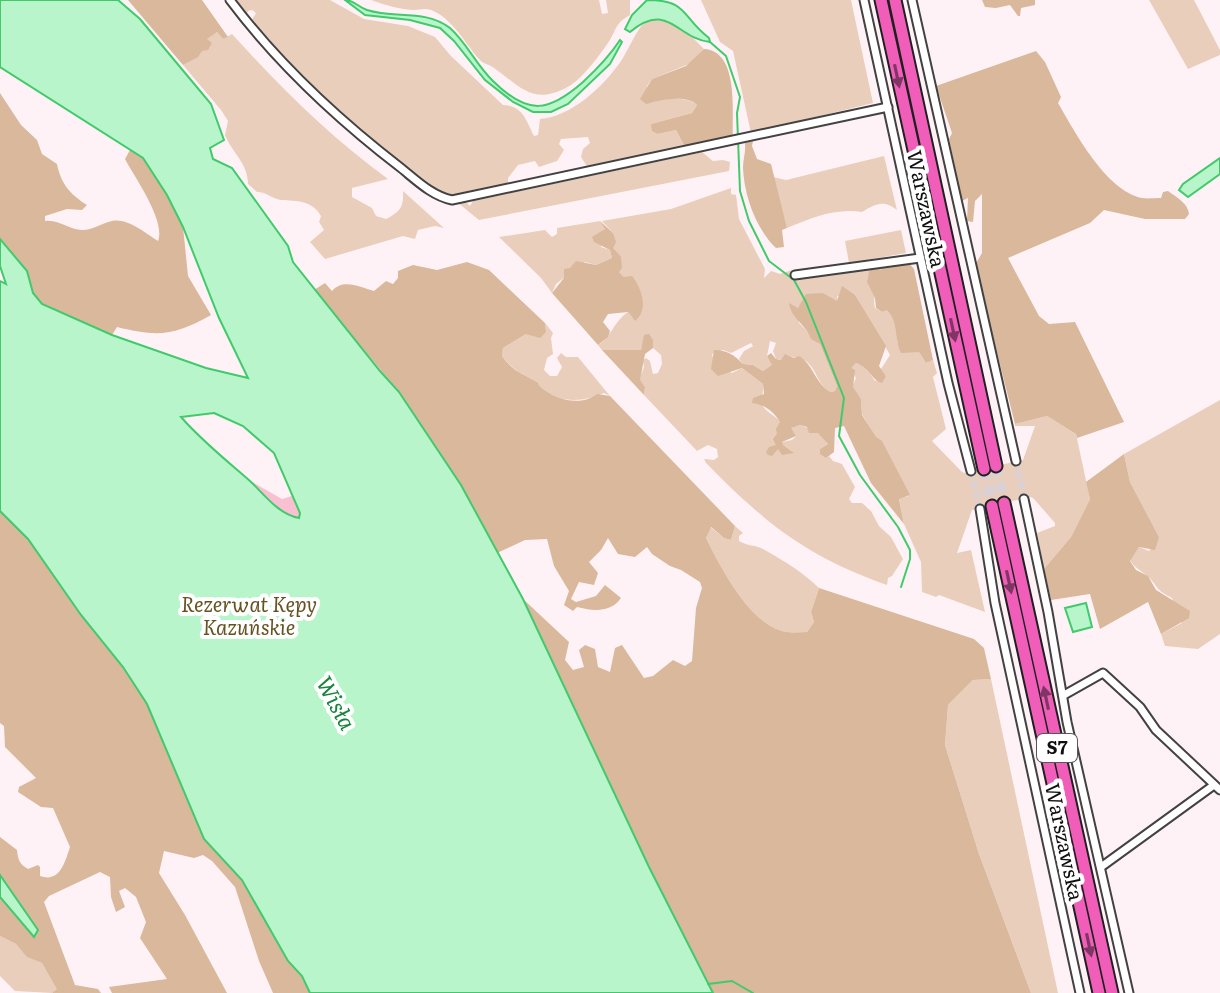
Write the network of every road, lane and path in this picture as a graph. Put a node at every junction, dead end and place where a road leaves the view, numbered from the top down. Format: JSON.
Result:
{"nodes":[{"id":1,"x":230,"y":0,"type":"edge"},
{"id":2,"x":864,"y":0,"type":"edge"},
{"id":3,"x":881,"y":0,"type":"edge"},
{"id":4,"x":895,"y":0,"type":"edge"},
{"id":5,"x":912,"y":0,"type":"edge"},
{"id":6,"x":888,"y":107,"type":"junction"},
{"id":7,"x":920,"y":258,"type":"junction"},
{"id":8,"x":795,"y":275,"type":"dead end"},
{"id":9,"x":1016,"y":461,"type":"tunnel mouth"},
{"id":10,"x":984,"y":469,"type":"junction"},
{"id":11,"x":1024,"y":499,"type":"tunnel mouth"},
{"id":12,"x":992,"y":506,"type":"junction"},
{"id":13,"x":1064,"y":695,"type":"junction"},
{"id":14,"x":1217,"y":788,"type":"edge"},
{"id":15,"x":1101,"y":867,"type":"junction"},
{"id":16,"x":1080,"y":993,"type":"edge"},
{"id":17,"x":1099,"y":993,"type":"edge"},
{"id":18,"x":1112,"y":993,"type":"edge"},
{"id":19,"x":1129,"y":993,"type":"edge"}],
"edges":[{"from":1,"to":6,"type":"street"},
{"from":2,"to":6,"type":"street","name":"Warszawska"},
{"from":3,"to":10,"type":"highway","one_way":true},
{"from":4,"to":10,"type":"highway"},
{"from":5,"to":9,"type":"street"},
{"from":6,"to":7,"type":"street","name":"Warszawska"},
{"from":7,"to":8,"type":"street"},
{"from":7,"to":10,"type":"street","name":"Warszawska"},
{"from":11,"to":13,"type":"street"},
{"from":12,"to":16,"type":"street","name":"Warszawska"},
{"from":12,"to":17,"type":"highway","number":"S7","one_way":true},
{"from":18,"to":12,"type":"highway","number":"S7","one_way":true},
{"from":13,"to":14,"type":"street"},
{"from":13,"to":15,"type":"street"},
{"from":14,"to":15,"type":"street"},
{"from":15,"to":19,"type":"street"}]}
